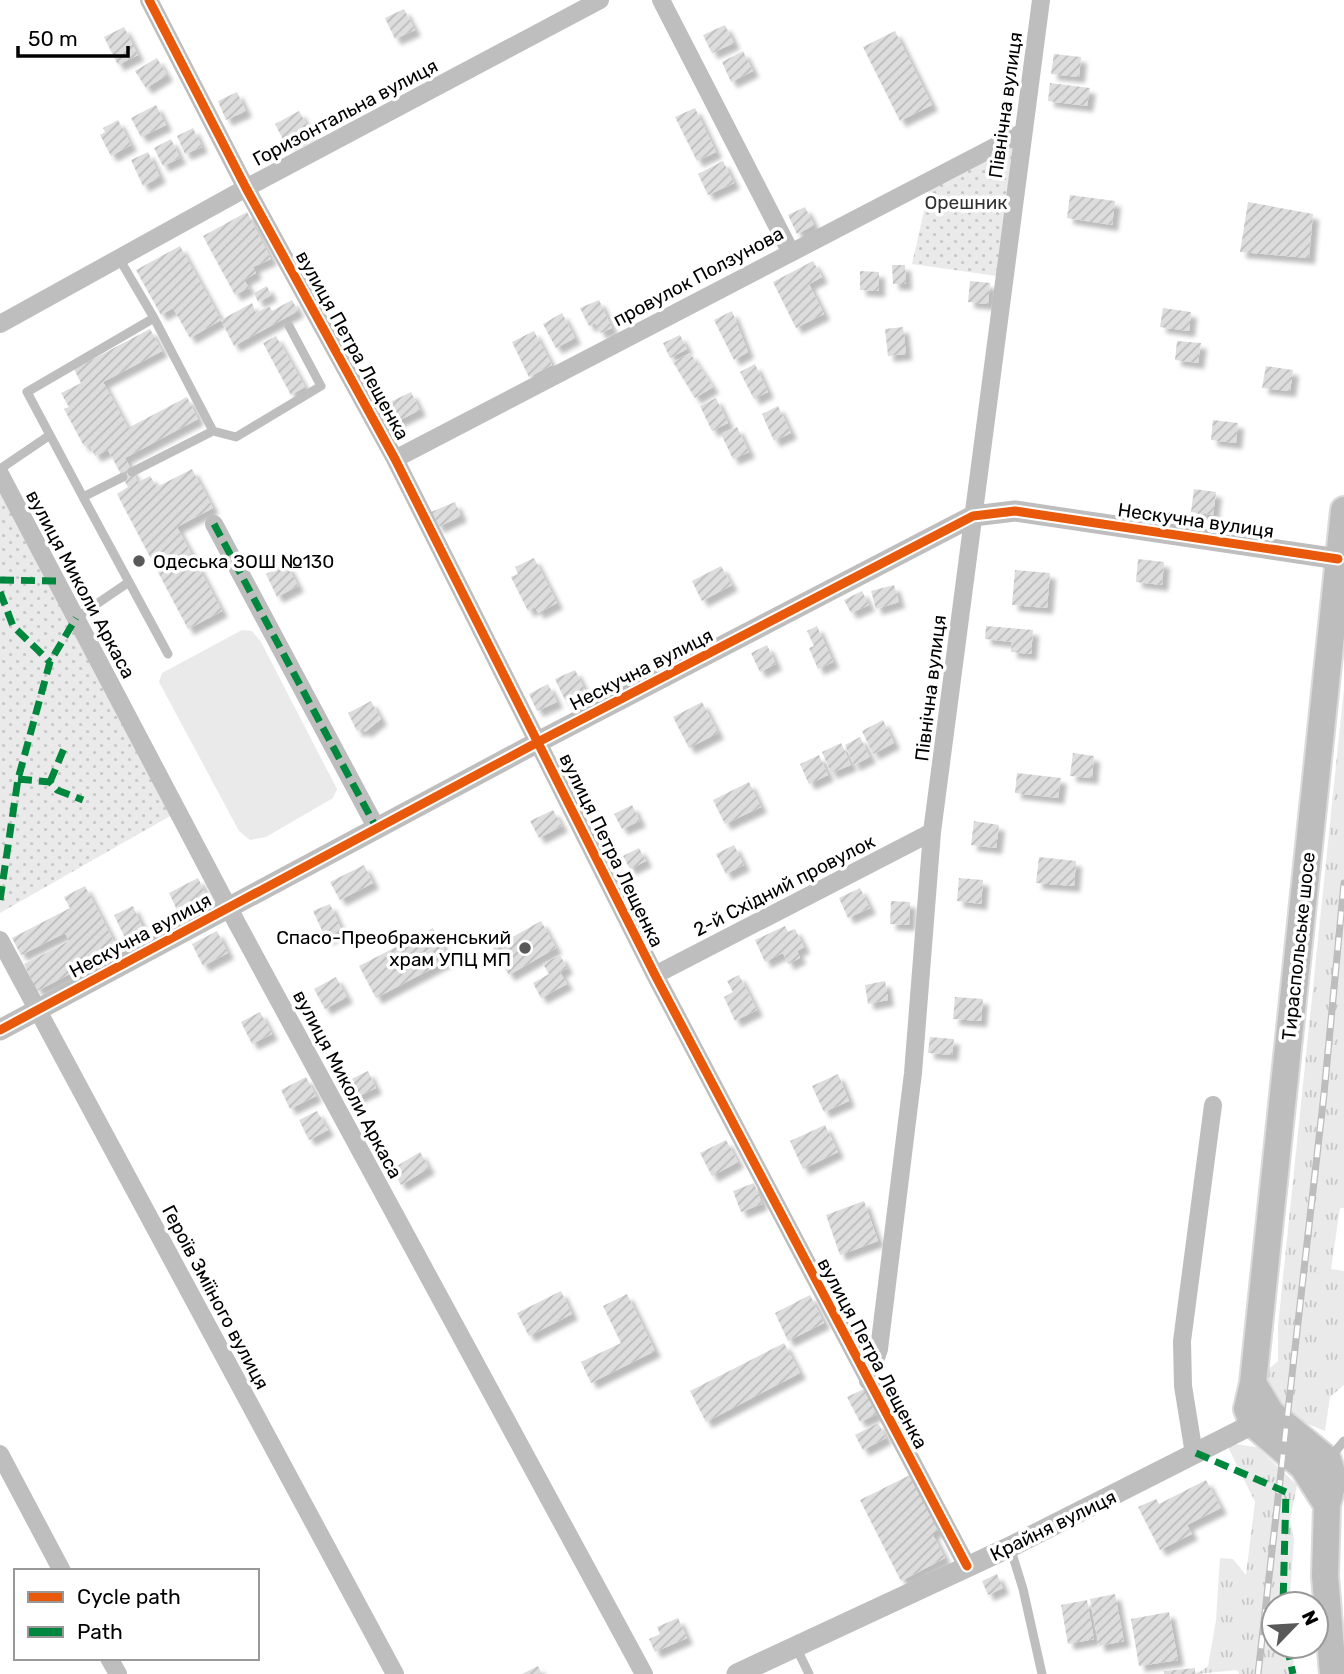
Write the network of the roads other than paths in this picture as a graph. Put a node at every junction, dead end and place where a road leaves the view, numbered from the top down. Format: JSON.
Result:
{"nodes":[{"id":1,"x":149,"y":0,"type":"edge"},
{"id":2,"x":600,"y":0,"type":"edge"},
{"id":3,"x":661,"y":0,"type":"edge"},
{"id":4,"x":1041,"y":0,"type":"edge"},
{"id":5,"x":1023,"y":132,"type":"junction"},
{"id":6,"x":246,"y":188,"type":"junction"},
{"id":7,"x":789,"y":251,"type":"junction"},
{"id":8,"x":121,"y":260,"type":"junction"},
{"id":9,"x":154,"y":318,"type":"junction"},
{"id":10,"x":0,"y":324,"type":"edge"},
{"id":11,"x":289,"y":326,"type":"dead end"},
{"id":12,"x":213,"y":430,"type":"junction"},
{"id":13,"x":50,"y":435,"type":"junction"},
{"id":14,"x":395,"y":459,"type":"junction"},
{"id":15,"x":0,"y":472,"type":"edge"},
{"id":16,"x":83,"y":497,"type":"junction"},
{"id":17,"x":1344,"y":510,"type":"edge"},
{"id":18,"x":973,"y":516,"type":"junction"},
{"id":19,"x":214,"y":524,"type":"dead end"},
{"id":20,"x":1338,"y":559,"type":"junction"},
{"id":21,"x":130,"y":582,"type":"junction"},
{"id":22,"x":76,"y":618,"type":"junction"},
{"id":23,"x":167,"y":654,"type":"dead end"},
{"id":24,"x":538,"y":741,"type":"junction"},
{"id":25,"x":377,"y":829,"type":"junction"},
{"id":26,"x":932,"y":832,"type":"junction"},
{"id":27,"x":229,"y":908,"type":"junction"},
{"id":28,"x":0,"y":940,"type":"edge"},
{"id":29,"x":655,"y":975,"type":"junction"},
{"id":30,"x":37,"y":1010,"type":"junction"},
{"id":31,"x":0,"y":1030,"type":"edge"},
{"id":32,"x":1213,"y":1105,"type":"dead end"},
{"id":33,"x":868,"y":1381,"type":"junction"},
{"id":34,"x":1262,"y":1418,"type":"junction"},
{"id":35,"x":1336,"y":1451,"type":"edge"},
{"id":36,"x":0,"y":1454,"type":"edge"},
{"id":37,"x":1194,"y":1454,"type":"junction"},
{"id":38,"x":1327,"y":1505,"type":"junction"},
{"id":39,"x":1336,"y":1538,"type":"edge"},
{"id":40,"x":1010,"y":1547,"type":"junction"},
{"id":41,"x":967,"y":1566,"type":"junction"},
{"id":42,"x":61,"y":1569,"type":"edge"},
{"id":43,"x":796,"y":1647,"type":"junction"},
{"id":44,"x":395,"y":1674,"type":"edge"},
{"id":45,"x":644,"y":1674,"type":"edge"},
{"id":46,"x":737,"y":1674,"type":"edge"},
{"id":47,"x":809,"y":1674,"type":"edge"},
{"id":48,"x":1042,"y":1674,"type":"edge"},
{"id":49,"x":1333,"y":1674,"type":"edge"}],
"edges":[{"from":1,"to":6,"type":"street","name":"вулиця Петра Лещенка"},
{"from":2,"to":6,"type":"street","name":"Горизонтальна вулиця"},
{"from":3,"to":7,"type":"street"},
{"from":4,"to":5,"type":"street","name":"Північна вулиця"},
{"from":5,"to":7,"type":"street","name":"провулок Ползунова"},
{"from":5,"to":18,"type":"street","name":"Північна вулиця"},
{"from":6,"to":8,"type":"street","name":"Горизонтальна вулиця"},
{"from":6,"to":14,"type":"street","name":"вулиця Петра Лещенка"},
{"from":7,"to":14,"type":"street","name":"провулок Ползунова"},
{"from":8,"to":9,"type":"lane"},
{"from":8,"to":10,"type":"street","name":"Горизонтальна вулиця"},
{"from":9,"to":12,"type":"lane"},
{"from":9,"to":13,"type":"lane"},
{"from":11,"to":12,"type":"lane"},
{"from":12,"to":16,"type":"lane"},
{"from":13,"to":15,"type":"lane"},
{"from":13,"to":16,"type":"lane"},
{"from":14,"to":24,"type":"street","name":"вулиця Петра Лещенка"},
{"from":15,"to":22,"type":"street","name":"вулиця Миколи Аркаса"},
{"from":16,"to":21,"type":"lane"},
{"from":17,"to":20,"type":"main road","name":"Тираспольське шосе"},
{"from":18,"to":20,"type":"street","name":"Нескучна вулиця"},
{"from":18,"to":24,"type":"street","name":"Нескучна вулиця"},
{"from":18,"to":26,"type":"street","name":"Північна вулиця"},
{"from":19,"to":25,"type":"street"},
{"from":20,"to":34,"type":"main road","name":"Тираспольське шосе"},
{"from":21,"to":22,"type":"lane"},
{"from":21,"to":23,"type":"lane"},
{"from":22,"to":27,"type":"street","name":"вулиця Миколи Аркаса"},
{"from":24,"to":25,"type":"street","name":"Нескучна вулиця"},
{"from":24,"to":29,"type":"street","name":"вулиця Петра Лещенка"},
{"from":25,"to":27,"type":"street","name":"Нескучна вулиця"},
{"from":26,"to":29,"type":"street","name":"2-й Східний провулок"},
{"from":26,"to":33,"type":"street","name":"Північна вулиця"},
{"from":27,"to":30,"type":"street","name":"Нескучна вулиця"},
{"from":27,"to":45,"type":"street","name":"вулиця Миколи Аркаса"},
{"from":28,"to":30,"type":"street","name":"Героїв Зміїного вулиця"},
{"from":29,"to":33,"type":"street","name":"вулиця Петра Лещенка"},
{"from":30,"to":31,"type":"street","name":"Нескучна вулиця"},
{"from":30,"to":44,"type":"street","name":"Героїв Зміїного вулиця"},
{"from":32,"to":37,"type":"street"},
{"from":33,"to":41,"type":"street","name":"вулиця Петра Лещенка"},
{"from":34,"to":35,"type":"main road"},
{"from":34,"to":37,"type":"street","name":"Крайня вулиця"},
{"from":34,"to":38,"type":"main road"},
{"from":35,"to":38,"type":"main road"},
{"from":36,"to":42,"type":"street"},
{"from":37,"to":40,"type":"street","name":"Крайня вулиця"},
{"from":38,"to":39,"type":"main road"},
{"from":39,"to":49,"type":"main road"},
{"from":40,"to":41,"type":"street","name":"Крайня вулиця"},
{"from":40,"to":48,"type":"lane"},
{"from":41,"to":43,"type":"street","name":"Крайня вулиця"},
{"from":43,"to":46,"type":"street","name":"Крайня вулиця"},
{"from":43,"to":47,"type":"lane"}]}
